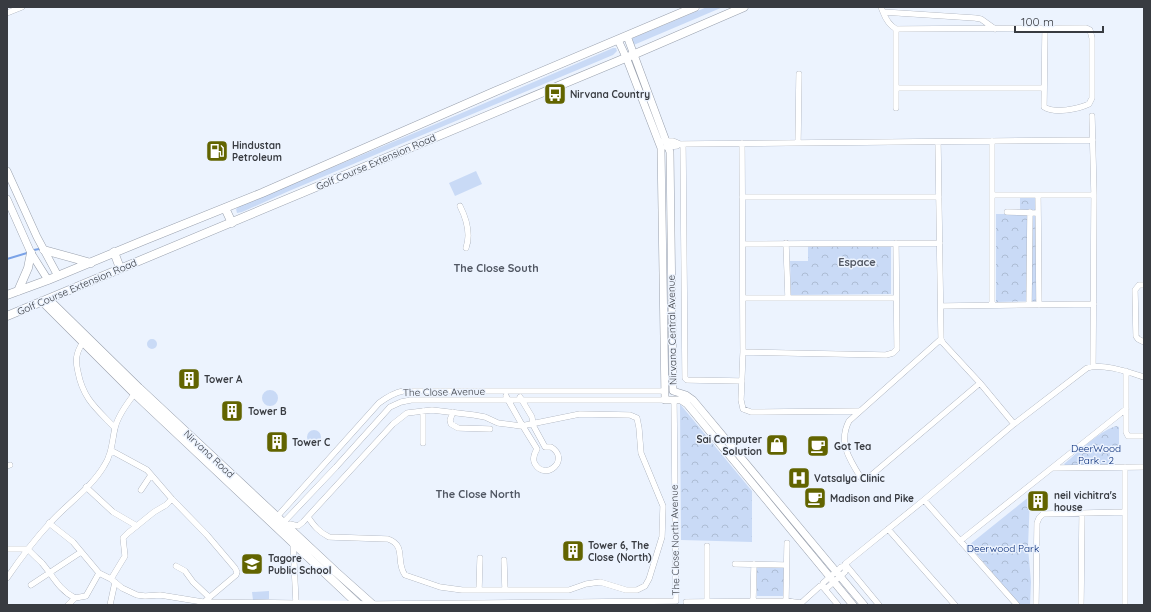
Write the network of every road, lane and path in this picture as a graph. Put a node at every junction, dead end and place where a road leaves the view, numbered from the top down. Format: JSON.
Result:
{"nodes":[{"id":1,"x":22,"y":7,"type":"edge"},
{"id":2,"x":695,"y":7,"type":"edge"},
{"id":3,"x":744,"y":7,"type":"edge"},
{"id":4,"x":882,"y":10,"type":"edge"},
{"id":5,"x":7,"y":13,"type":"edge"},
{"id":6,"x":896,"y":29,"type":"junction"},
{"id":7,"x":995,"y":29,"type":"junction"},
{"id":8,"x":1045,"y":29,"type":"junction"},
{"id":9,"x":627,"y":36,"type":"junction"},
{"id":10,"x":618,"y":40,"type":"junction"},
{"id":11,"x":635,"y":54,"type":"junction"},
{"id":12,"x":626,"y":57,"type":"junction"},
{"id":13,"x":799,"y":74,"type":"dead end"},
{"id":14,"x":896,"y":88,"type":"junction"},
{"id":15,"x":1044,"y":88,"type":"junction"},
{"id":16,"x":896,"y":108,"type":"dead end"},
{"id":17,"x":1092,"y":116,"type":"dead end"},
{"id":18,"x":1093,"y":140,"type":"junction"},
{"id":19,"x":992,"y":141,"type":"junction"},
{"id":20,"x":938,"y":142,"type":"junction"},
{"id":21,"x":659,"y":143,"type":"junction"},
{"id":22,"x":742,"y":143,"type":"junction"},
{"id":23,"x":798,"y":143,"type":"junction"},
{"id":24,"x":668,"y":144,"type":"junction"},
{"id":25,"x":681,"y":144,"type":"junction"},
{"id":26,"x":7,"y":171,"type":"edge"},
{"id":27,"x":1094,"y":194,"type":"junction"},
{"id":28,"x":992,"y":195,"type":"junction"},
{"id":29,"x":1038,"y":195,"type":"junction"},
{"id":30,"x":742,"y":197,"type":"junction"},
{"id":31,"x":939,"y":197,"type":"junction"},
{"id":32,"x":7,"y":198,"type":"edge"},
{"id":33,"x":460,"y":206,"type":"dead end"},
{"id":34,"x":225,"y":208,"type":"junction"},
{"id":35,"x":1007,"y":212,"type":"dead end"},
{"id":36,"x":1030,"y":212,"type":"junction"},
{"id":37,"x":1038,"y":213,"type":"junction"},
{"id":38,"x":232,"y":222,"type":"junction"},
{"id":39,"x":786,"y":243,"type":"junction"},
{"id":40,"x":896,"y":243,"type":"junction"},
{"id":41,"x":940,"y":243,"type":"junction"},
{"id":42,"x":743,"y":244,"type":"junction"},
{"id":43,"x":466,"y":248,"type":"dead end"},
{"id":44,"x":44,"y":250,"type":"junction"},
{"id":45,"x":114,"y":252,"type":"junction"},
{"id":46,"x":31,"y":253,"type":"junction"},
{"id":47,"x":91,"y":263,"type":"junction"},
{"id":48,"x":120,"y":268,"type":"junction"},
{"id":49,"x":58,"y":276,"type":"junction"},
{"id":50,"x":48,"y":280,"type":"junction"},
{"id":51,"x":1144,"y":285,"type":"edge"},
{"id":52,"x":18,"y":291,"type":"junction"},
{"id":53,"x":7,"y":295,"type":"edge"},
{"id":54,"x":743,"y":298,"type":"junction"},
{"id":55,"x":788,"y":298,"type":"junction"},
{"id":56,"x":896,"y":298,"type":"junction"},
{"id":57,"x":45,"y":300,"type":"junction"},
{"id":58,"x":1094,"y":304,"type":"junction"},
{"id":59,"x":1030,"y":305,"type":"junction"},
{"id":60,"x":1039,"y":305,"type":"junction"},
{"id":61,"x":941,"y":306,"type":"junction"},
{"id":62,"x":992,"y":306,"type":"junction"},
{"id":63,"x":7,"y":316,"type":"edge"},
{"id":64,"x":941,"y":339,"type":"junction"},
{"id":65,"x":82,"y":342,"type":"junction"},
{"id":66,"x":1144,"y":342,"type":"edge"},
{"id":67,"x":743,"y":352,"type":"junction"},
{"id":68,"x":1093,"y":366,"type":"junction"},
{"id":69,"x":1126,"y":371,"type":"junction"},
{"id":70,"x":1144,"y":377,"type":"edge"},
{"id":71,"x":742,"y":381,"type":"junction"},
{"id":72,"x":980,"y":383,"type":"junction"},
{"id":73,"x":137,"y":391,"type":"junction"},
{"id":74,"x":429,"y":391,"type":"junction"},
{"id":75,"x":458,"y":391,"type":"junction"},
{"id":76,"x":503,"y":391,"type":"junction"},
{"id":77,"x":517,"y":391,"type":"junction"},
{"id":78,"x":665,"y":391,"type":"junction"},
{"id":79,"x":674,"y":391,"type":"junction"},
{"id":80,"x":396,"y":393,"type":"junction"},
{"id":81,"x":507,"y":399,"type":"junction"},
{"id":82,"x":521,"y":399,"type":"junction"},
{"id":83,"x":429,"y":400,"type":"junction"},
{"id":84,"x":458,"y":400,"type":"junction"},
{"id":85,"x":665,"y":400,"type":"junction"},
{"id":86,"x":674,"y":400,"type":"junction"},
{"id":87,"x":401,"y":402,"type":"junction"},
{"id":88,"x":1126,"y":409,"type":"junction"},
{"id":89,"x":423,"y":411,"type":"junction"},
{"id":90,"x":860,"y":411,"type":"junction"},
{"id":91,"x":453,"y":412,"type":"junction"},
{"id":92,"x":1014,"y":424,"type":"junction"},
{"id":93,"x":532,"y":425,"type":"junction"},
{"id":94,"x":521,"y":426,"type":"junction"},
{"id":95,"x":115,"y":428,"type":"junction"},
{"id":96,"x":490,"y":430,"type":"dead end"},
{"id":97,"x":1144,"y":436,"type":"edge"},
{"id":98,"x":423,"y":443,"type":"dead end"},
{"id":99,"x":112,"y":450,"type":"junction"},
{"id":100,"x":1125,"y":467,"type":"junction"},
{"id":101,"x":1144,"y":467,"type":"edge"},
{"id":102,"x":1052,"y":468,"type":"junction"},
{"id":103,"x":151,"y":475,"type":"junction"},
{"id":104,"x":86,"y":487,"type":"junction"},
{"id":105,"x":141,"y":490,"type":"dead end"},
{"id":106,"x":172,"y":499,"type":"junction"},
{"id":107,"x":924,"y":500,"type":"junction"},
{"id":108,"x":1125,"y":512,"type":"junction"},
{"id":109,"x":1082,"y":514,"type":"junction"},
{"id":110,"x":308,"y":517,"type":"junction"},
{"id":111,"x":49,"y":523,"type":"junction"},
{"id":112,"x":279,"y":524,"type":"junction"},
{"id":113,"x":137,"y":526,"type":"junction"},
{"id":114,"x":888,"y":529,"type":"junction"},
{"id":115,"x":960,"y":541,"type":"junction"},
{"id":116,"x":293,"y":542,"type":"junction"},
{"id":117,"x":787,"y":543,"type":"dead end"},
{"id":118,"x":707,"y":546,"type":"dead end"},
{"id":119,"x":7,"y":549,"type":"edge"},
{"id":120,"x":28,"y":549,"type":"junction"},
{"id":121,"x":81,"y":552,"type":"junction"},
{"id":122,"x":480,"y":558,"type":"dead end"},
{"id":123,"x":504,"y":560,"type":"dead end"},
{"id":124,"x":735,"y":564,"type":"dead end"},
{"id":125,"x":754,"y":564,"type":"junction"},
{"id":126,"x":786,"y":565,"type":"junction"},
{"id":127,"x":176,"y":566,"type":"dead end"},
{"id":128,"x":847,"y":566,"type":"junction"},
{"id":129,"x":49,"y":573,"type":"junction"},
{"id":130,"x":99,"y":573,"type":"junction"},
{"id":131,"x":838,"y":574,"type":"junction"},
{"id":132,"x":7,"y":578,"type":"edge"},
{"id":133,"x":832,"y":579,"type":"junction"},
{"id":134,"x":113,"y":580,"type":"junction"},
{"id":135,"x":31,"y":585,"type":"dead end"},
{"id":136,"x":823,"y":587,"type":"junction"},
{"id":137,"x":478,"y":590,"type":"junction"},
{"id":138,"x":504,"y":590,"type":"junction"},
{"id":139,"x":75,"y":598,"type":"junction"},
{"id":140,"x":209,"y":598,"type":"junction"},
{"id":141,"x":707,"y":601,"type":"junction"},
{"id":142,"x":753,"y":601,"type":"junction"},
{"id":143,"x":786,"y":601,"type":"junction"},
{"id":144,"x":686,"y":602,"type":"dead end"},
{"id":145,"x":296,"y":603,"type":"junction"},
{"id":146,"x":201,"y":604,"type":"edge"},
{"id":147,"x":313,"y":604,"type":"edge"},
{"id":148,"x":359,"y":604,"type":"edge"},
{"id":149,"x":621,"y":604,"type":"edge"},
{"id":150,"x":800,"y":604,"type":"edge"},
{"id":151,"x":68,"y":605,"type":"edge"},
{"id":152,"x":110,"y":605,"type":"edge"},
{"id":153,"x":373,"y":605,"type":"edge"},
{"id":154,"x":838,"y":605,"type":"edge"},
{"id":155,"x":853,"y":605,"type":"edge"},
{"id":156,"x":864,"y":605,"type":"edge"},
{"id":157,"x":879,"y":605,"type":"edge"},
{"id":158,"x":954,"y":605,"type":"edge"},
{"id":159,"x":1017,"y":605,"type":"edge"},
{"id":160,"x":1036,"y":605,"type":"edge"},
{"id":161,"x":1081,"y":605,"type":"edge"},
{"id":162,"x":1126,"y":605,"type":"edge"}],
"edges":[{"from":1,"to":5,"type":"street"},
{"from":2,"to":9,"type":"main road","name":"Golf Course Extension Road"},
{"from":3,"to":11,"type":"main road","name":"Golf Course Extension Road"},
{"from":4,"to":6,"type":"street"},
{"from":4,"to":7,"type":"street"},
{"from":6,"to":7,"type":"street"},
{"from":6,"to":14,"type":"street"},
{"from":7,"to":8,"type":"street"},
{"from":8,"to":15,"type":"street"},
{"from":8,"to":15,"type":"street"},
{"from":9,"to":10,"type":"main road","name":"Golf Course Extension Road"},
{"from":9,"to":11,"type":"street","name":"Nirvana Central Avenue"},
{"from":10,"to":12,"type":"street","name":"Nirvana Central Avenue"},
{"from":10,"to":34,"type":"main road","name":"Golf Course Extension Road"},
{"from":11,"to":12,"type":"main road","name":"Golf Course Extension Road"},
{"from":11,"to":24,"type":"street","name":"Nirvana Central Avenue"},
{"from":12,"to":21,"type":"street","name":"Nirvana Central Avenue"},
{"from":12,"to":38,"type":"main road","name":"Golf Course Extension Road"},
{"from":13,"to":23,"type":"street"},
{"from":14,"to":15,"type":"street"},
{"from":14,"to":16,"type":"street"},
{"from":17,"to":18,"type":"street"},
{"from":18,"to":19,"type":"street"},
{"from":18,"to":27,"type":"street"},
{"from":19,"to":20,"type":"street"},
{"from":19,"to":28,"type":"street"},
{"from":20,"to":23,"type":"street"},
{"from":20,"to":31,"type":"street"},
{"from":21,"to":24,"type":"street"},
{"from":21,"to":78,"type":"street","name":"Nirvana Central Avenue"},
{"from":22,"to":23,"type":"street"},
{"from":22,"to":25,"type":"street"},
{"from":22,"to":30,"type":"street"},
{"from":24,"to":25,"type":"street"},
{"from":24,"to":79,"type":"street","name":"Nirvana Central Avenue"},
{"from":25,"to":71,"type":"street"},
{"from":26,"to":44,"type":"street"},
{"from":27,"to":29,"type":"street"},
{"from":27,"to":58,"type":"street"},
{"from":28,"to":29,"type":"street"},
{"from":28,"to":62,"type":"street"},
{"from":29,"to":37,"type":"street"},
{"from":30,"to":31,"type":"street"},
{"from":30,"to":42,"type":"street"},
{"from":31,"to":41,"type":"street"},
{"from":32,"to":46,"type":"street"},
{"from":33,"to":43,"type":"street"},
{"from":34,"to":38,"type":"main road"},
{"from":34,"to":45,"type":"main road","name":"Golf Course Extension Road"},
{"from":35,"to":36,"type":"street"},
{"from":36,"to":37,"type":"street"},
{"from":36,"to":59,"type":"street"},
{"from":37,"to":60,"type":"street"},
{"from":38,"to":48,"type":"main road","name":"Golf Course Extension Road"},
{"from":39,"to":40,"type":"street"},
{"from":39,"to":42,"type":"street"},
{"from":39,"to":55,"type":"street"},
{"from":40,"to":41,"type":"street"},
{"from":40,"to":56,"type":"street"},
{"from":41,"to":61,"type":"street"},
{"from":42,"to":54,"type":"street"},
{"from":44,"to":47,"type":"main road"},
{"from":44,"to":49,"type":"street"},
{"from":45,"to":47,"type":"main road","name":"Golf Course Extension Road"},
{"from":45,"to":48,"type":"main road"},
{"from":46,"to":50,"type":"street"},
{"from":46,"to":52,"type":"main road"},
{"from":47,"to":49,"type":"main road","name":"Golf Course Extension Road"},
{"from":48,"to":57,"type":"main road","name":"Golf Course Extension Road"},
{"from":49,"to":50,"type":"main road","name":"Golf Course Extension Road"},
{"from":50,"to":52,"type":"main road","name":"Golf Course Extension Road"},
{"from":51,"to":66,"type":"street"},
{"from":52,"to":53,"type":"main road","name":"Golf Course Extension Road"},
{"from":54,"to":55,"type":"street"},
{"from":54,"to":67,"type":"street"},
{"from":55,"to":56,"type":"street"},
{"from":56,"to":67,"type":"street"},
{"from":57,"to":63,"type":"main road","name":"Golf Course Extension Road"},
{"from":57,"to":65,"type":"main road","name":"Nirvana Road"},
{"from":57,"to":73,"type":"main road","name":"Nirvana Road"},
{"from":58,"to":60,"type":"street"},
{"from":58,"to":68,"type":"street"},
{"from":59,"to":60,"type":"street"},
{"from":59,"to":62,"type":"street"},
{"from":61,"to":62,"type":"street"},
{"from":61,"to":64,"type":"street"},
{"from":64,"to":72,"type":"street"},
{"from":64,"to":90,"type":"street"},
{"from":65,"to":73,"type":"main road","name":"Nirvana Road"},
{"from":65,"to":95,"type":"street"},
{"from":67,"to":71,"type":"street"},
{"from":68,"to":69,"type":"street"},
{"from":68,"to":92,"type":"street"},
{"from":69,"to":70,"type":"street"},
{"from":69,"to":88,"type":"street"},
{"from":71,"to":90,"type":"street"},
{"from":72,"to":90,"type":"street"},
{"from":72,"to":92,"type":"street"},
{"from":73,"to":95,"type":"street"},
{"from":73,"to":112,"type":"main road","name":"Nirvana Road"},
{"from":74,"to":75,"type":"street","name":"The Close Avenue"},
{"from":74,"to":80,"type":"street","name":"The Close Avenue"},
{"from":74,"to":83,"type":"street"},
{"from":75,"to":76,"type":"street","name":"The Close Avenue"},
{"from":75,"to":84,"type":"street"},
{"from":76,"to":77,"type":"street","name":"The Close Avenue"},
{"from":76,"to":81,"type":"street"},
{"from":77,"to":78,"type":"street","name":"The Close Avenue"},
{"from":77,"to":82,"type":"street"},
{"from":78,"to":79,"type":"street","name":"The Close Avenue"},
{"from":78,"to":85,"type":"street","name":"Nirvana Central Avenue"},
{"from":79,"to":86,"type":"street"},
{"from":79,"to":131,"type":"street","name":"Nirvana Central Avenue"},
{"from":80,"to":87,"type":"street"},
{"from":80,"to":112,"type":"street","name":"The Close Avenue"},
{"from":81,"to":82,"type":"street","name":"The Close Avenue"},
{"from":81,"to":84,"type":"street","name":"The Close Avenue"},
{"from":81,"to":94,"type":"street"},
{"from":82,"to":85,"type":"street","name":"The Close Avenue"},
{"from":82,"to":93,"type":"street"},
{"from":83,"to":84,"type":"street","name":"The Close Avenue"},
{"from":83,"to":87,"type":"street","name":"The Close Avenue"},
{"from":85,"to":86,"type":"street","name":"Nirvana Central Avenue"},
{"from":86,"to":133,"type":"street","name":"Nirvana Central Avenue"},
{"from":86,"to":149,"type":"street","name":"The Close North Avenue"},
{"from":87,"to":112,"type":"street","name":"The Close Avenue"},
{"from":88,"to":97,"type":"street"},
{"from":88,"to":102,"type":"street"},
{"from":89,"to":91,"type":"street"},
{"from":89,"to":98,"type":"street"},
{"from":89,"to":110,"type":"street"},
{"from":91,"to":94,"type":"street"},
{"from":91,"to":96,"type":"street"},
{"from":92,"to":107,"type":"street"},
{"from":93,"to":94,"type":"street"},
{"from":93,"to":94,"type":"street"},
{"from":93,"to":138,"type":"street"},
{"from":95,"to":99,"type":"street"},
{"from":99,"to":103,"type":"street"},
{"from":99,"to":104,"type":"street"},
{"from":100,"to":101,"type":"street"},
{"from":100,"to":102,"type":"street"},
{"from":100,"to":108,"type":"street"},
{"from":102,"to":115,"type":"street"},
{"from":103,"to":105,"type":"street"},
{"from":103,"to":106,"type":"street"},
{"from":104,"to":111,"type":"street"},
{"from":104,"to":113,"type":"street"},
{"from":106,"to":113,"type":"street"},
{"from":106,"to":140,"type":"street"},
{"from":107,"to":114,"type":"street"},
{"from":107,"to":115,"type":"street"},
{"from":108,"to":109,"type":"street"},
{"from":108,"to":162,"type":"street"},
{"from":109,"to":160,"type":"street"},
{"from":109,"to":161,"type":"street"},
{"from":110,"to":112,"type":"street"},
{"from":110,"to":137,"type":"street"},
{"from":111,"to":120,"type":"street"},
{"from":111,"to":121,"type":"street"},
{"from":112,"to":116,"type":"main road","name":"Nirvana Road"},
{"from":112,"to":153,"type":"main road","name":"Nirvana Road"},
{"from":113,"to":134,"type":"street"},
{"from":114,"to":128,"type":"street"},
{"from":114,"to":158,"type":"street"},
{"from":115,"to":159,"type":"street"},
{"from":116,"to":145,"type":"street"},
{"from":116,"to":148,"type":"main road","name":"Nirvana Road"},
{"from":117,"to":126,"type":"street"},
{"from":118,"to":141,"type":"street"},
{"from":119,"to":120,"type":"street"},
{"from":120,"to":129,"type":"street"},
{"from":120,"to":132,"type":"street"},
{"from":121,"to":129,"type":"street"},
{"from":121,"to":130,"type":"street"},
{"from":122,"to":137,"type":"street"},
{"from":123,"to":138,"type":"street"},
{"from":124,"to":125,"type":"street"},
{"from":125,"to":126,"type":"street"},
{"from":125,"to":142,"type":"street"},
{"from":126,"to":143,"type":"street"},
{"from":127,"to":140,"type":"street"},
{"from":128,"to":131,"type":"street"},
{"from":128,"to":157,"type":"street"},
{"from":129,"to":135,"type":"street"},
{"from":129,"to":139,"type":"street"},
{"from":130,"to":134,"type":"street","name":"The Close North Avenue"},
{"from":130,"to":139,"type":"street"},
{"from":131,"to":133,"type":"street"},
{"from":131,"to":156,"type":"street","name":"Nirvana Central Avenue"},
{"from":133,"to":136,"type":"street"},
{"from":133,"to":155,"type":"street","name":"Nirvana Central Avenue"},
{"from":134,"to":146,"type":"street","name":"The Close North Avenue"},
{"from":134,"to":152,"type":"street"},
{"from":136,"to":150,"type":"street"},
{"from":136,"to":154,"type":"street"},
{"from":137,"to":138,"type":"street"},
{"from":139,"to":151,"type":"street"},
{"from":140,"to":146,"type":"street"},
{"from":141,"to":142,"type":"street","name":"The Close North Avenue"},
{"from":141,"to":144,"type":"street","name":"The Close North Avenue"},
{"from":142,"to":143,"type":"street","name":"The Close North Avenue"},
{"from":143,"to":150,"type":"street","name":"The Close North Avenue"},
{"from":145,"to":146,"type":"street","name":"The Close North Avenue"},
{"from":145,"to":147,"type":"street","name":"The Close North Avenue"},
{"from":147,"to":148,"type":"street","name":"The Close North Avenue"},
{"from":148,"to":153,"type":"street","name":"The Close North Avenue"},
{"from":149,"to":153,"type":"street","name":"The Close North Avenue"}]}
